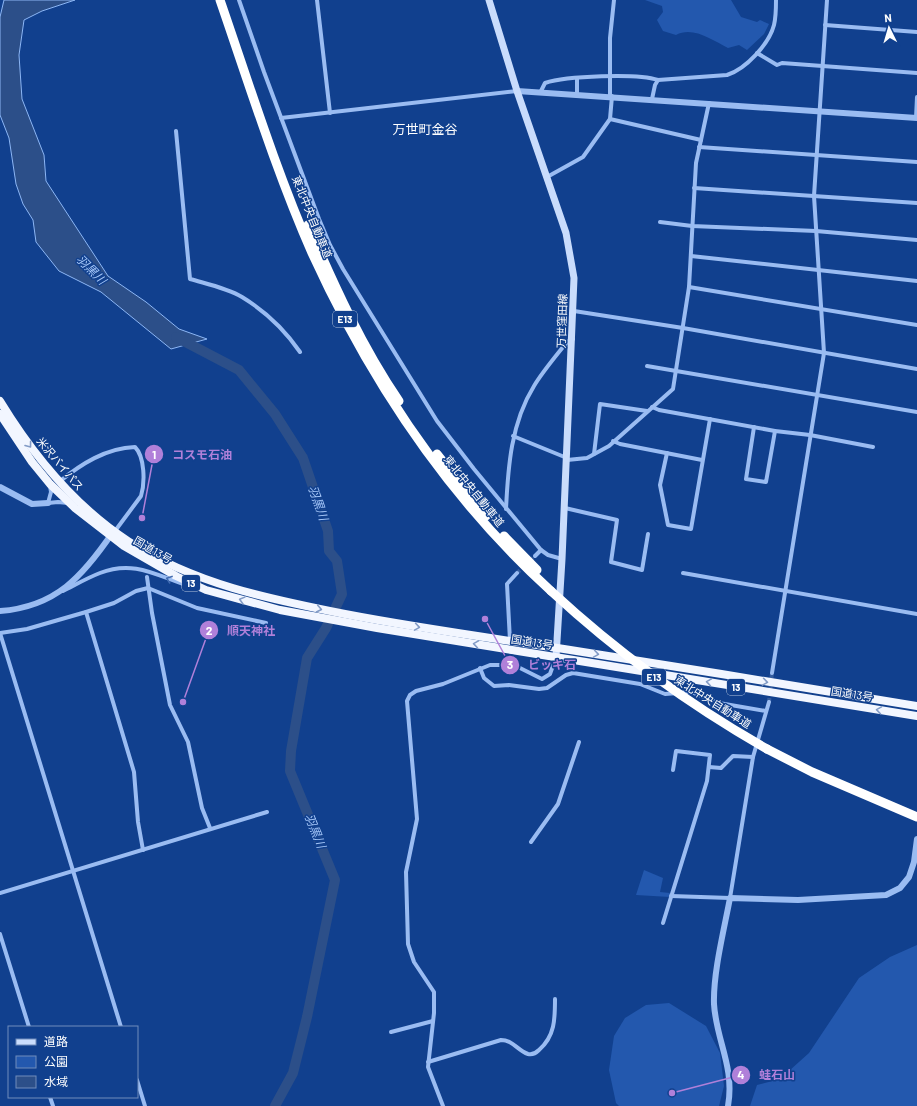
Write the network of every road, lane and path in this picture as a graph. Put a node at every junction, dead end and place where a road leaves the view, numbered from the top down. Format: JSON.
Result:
{"nodes":[{"id":1,"x":220,"y":0,"type":"edge"},
{"id":2,"x":226,"y":0,"type":"edge"},
{"id":3,"x":239,"y":0,"type":"edge"},
{"id":4,"x":317,"y":0,"type":"edge"},
{"id":5,"x":488,"y":0,"type":"edge"},
{"id":6,"x":614,"y":0,"type":"edge"},
{"id":7,"x":776,"y":0,"type":"edge"},
{"id":8,"x":827,"y":0,"type":"edge"},
{"id":9,"x":825,"y":25,"type":"junction"},
{"id":10,"x":917,"y":32,"type":"edge"},
{"id":11,"x":757,"y":53,"type":"junction"},
{"id":12,"x":822,"y":67,"type":"junction"},
{"id":13,"x":917,"y":73,"type":"edge"},
{"id":14,"x":609,"y":77,"type":"junction"},
{"id":15,"x":577,"y":79,"type":"junction"},
{"id":16,"x":658,"y":80,"type":"junction"},
{"id":17,"x":517,"y":91,"type":"junction"},
{"id":18,"x":541,"y":91,"type":"junction"},
{"id":19,"x":577,"y":94,"type":"junction"},
{"id":20,"x":611,"y":96,"type":"junction"},
{"id":21,"x":917,"y":98,"type":"edge"},
{"id":22,"x":652,"y":99,"type":"junction"},
{"id":23,"x":709,"y":103,"type":"junction"},
{"id":24,"x":819,"y":111,"type":"junction"},
{"id":25,"x":330,"y":113,"type":"junction"},
{"id":26,"x":281,"y":118,"type":"junction"},
{"id":27,"x":916,"y":118,"type":"edge"},
{"id":28,"x":610,"y":119,"type":"junction"},
{"id":29,"x":176,"y":131,"type":"dead end"},
{"id":30,"x":701,"y":140,"type":"junction"},
{"id":31,"x":699,"y":147,"type":"junction"},
{"id":32,"x":816,"y":155,"type":"junction"},
{"id":33,"x":917,"y":162,"type":"edge"},
{"id":34,"x":547,"y":178,"type":"junction"},
{"id":35,"x":694,"y":188,"type":"junction"},
{"id":36,"x":814,"y":196,"type":"junction"},
{"id":37,"x":917,"y":203,"type":"edge"},
{"id":38,"x":660,"y":222,"type":"dead end"},
{"id":39,"x":692,"y":226,"type":"junction"},
{"id":40,"x":816,"y":231,"type":"junction"},
{"id":41,"x":917,"y":240,"type":"edge"},
{"id":42,"x":691,"y":256,"type":"junction"},
{"id":43,"x":817,"y":269,"type":"junction"},
{"id":44,"x":917,"y":281,"type":"edge"},
{"id":45,"x":689,"y":287,"type":"junction"},
{"id":46,"x":821,"y":309,"type":"junction"},
{"id":47,"x":574,"y":311,"type":"junction"},
{"id":48,"x":917,"y":325,"type":"edge"},
{"id":49,"x":683,"y":328,"type":"junction"},
{"id":50,"x":573,"y":339,"type":"junction"},
{"id":51,"x":300,"y":352,"type":"dead end"},
{"id":52,"x":824,"y":353,"type":"junction"},
{"id":53,"x":647,"y":366,"type":"dead end"},
{"id":54,"x":917,"y":369,"type":"edge"},
{"id":55,"x":675,"y":371,"type":"junction"},
{"id":56,"x":817,"y":395,"type":"junction"},
{"id":57,"x":0,"y":401,"type":"edge"},
{"id":58,"x":652,"y":407,"type":"junction"},
{"id":59,"x":647,"y":411,"type":"junction"},
{"id":60,"x":917,"y":412,"type":"edge"},
{"id":61,"x":0,"y":414,"type":"edge"},
{"id":62,"x":710,"y":419,"type":"junction"},
{"id":63,"x":754,"y":427,"type":"junction"},
{"id":64,"x":775,"y":431,"type":"junction"},
{"id":65,"x":810,"y":435,"type":"junction"},
{"id":66,"x":514,"y":436,"type":"junction"},
{"id":67,"x":613,"y":441,"type":"junction"},
{"id":68,"x":873,"y":447,"type":"dead end"},
{"id":69,"x":667,"y":453,"type":"junction"},
{"id":70,"x":594,"y":454,"type":"junction"},
{"id":71,"x":567,"y":459,"type":"junction"},
{"id":72,"x":702,"y":460,"type":"junction"},
{"id":73,"x":59,"y":482,"type":"junction"},
{"id":74,"x":50,"y":484,"type":"junction"},
{"id":75,"x":0,"y":488,"type":"edge"},
{"id":76,"x":48,"y":503,"type":"junction"},
{"id":77,"x":70,"y":504,"type":"junction"},
{"id":78,"x":565,"y":508,"type":"junction"},
{"id":79,"x":506,"y":509,"type":"junction"},
{"id":80,"x":112,"y":534,"type":"junction"},
{"id":81,"x":648,"y":534,"type":"dead end"},
{"id":82,"x":541,"y":550,"type":"junction"},
{"id":83,"x":535,"y":556,"type":"tunnel mouth"},
{"id":84,"x":562,"y":559,"type":"junction"},
{"id":85,"x":517,"y":573,"type":"tunnel mouth"},
{"id":86,"x":683,"y":573,"type":"dead end"},
{"id":87,"x":147,"y":577,"type":"dead end"},
{"id":88,"x":148,"y":588,"type":"junction"},
{"id":89,"x":553,"y":589,"type":"junction"},
{"id":90,"x":206,"y":590,"type":"junction"},
{"id":91,"x":61,"y":592,"type":"junction"},
{"id":92,"x":784,"y":592,"type":"junction"},
{"id":93,"x":280,"y":606,"type":"junction"},
{"id":94,"x":0,"y":611,"type":"edge"},
{"id":95,"x":86,"y":612,"type":"junction"},
{"id":96,"x":917,"y":614,"type":"edge"},
{"id":97,"x":266,"y":623,"type":"dead end"},
{"id":98,"x":378,"y":624,"type":"junction"},
{"id":99,"x":0,"y":633,"type":"edge"},
{"id":100,"x":510,"y":641,"type":"junction"},
{"id":101,"x":556,"y":652,"type":"junction"},
{"id":102,"x":480,"y":668,"type":"junction"},
{"id":103,"x":772,"y":673,"type":"tunnel mouth"},
{"id":104,"x":769,"y":702,"type":"tunnel mouth"},
{"id":105,"x":917,"y":706,"type":"edge"},
{"id":106,"x":766,"y":711,"type":"junction"},
{"id":107,"x":917,"y":716,"type":"edge"},
{"id":108,"x":579,"y":742,"type":"dead end"},
{"id":109,"x":767,"y":746,"type":"junction"},
{"id":110,"x":753,"y":757,"type":"junction"},
{"id":111,"x":709,"y":767,"type":"junction"},
{"id":112,"x":672,"y":770,"type":"dead end"},
{"id":113,"x":917,"y":811,"type":"edge"},
{"id":114,"x":268,"y":812,"type":"dead end"},
{"id":115,"x":917,"y":816,"type":"edge"},
{"id":116,"x":210,"y":828,"type":"junction"},
{"id":117,"x":917,"y":839,"type":"edge"},
{"id":118,"x":531,"y":842,"type":"dead end"},
{"id":119,"x":143,"y":850,"type":"junction"},
{"id":120,"x":72,"y":870,"type":"junction"},
{"id":121,"x":0,"y":893,"type":"edge"},
{"id":122,"x":671,"y":896,"type":"junction"},
{"id":123,"x":730,"y":898,"type":"junction"},
{"id":124,"x":663,"y":923,"type":"dead end"},
{"id":125,"x":0,"y":934,"type":"edge"},
{"id":126,"x":555,"y":999,"type":"dead end"},
{"id":127,"x":433,"y":1021,"type":"junction"},
{"id":128,"x":29,"y":1026,"type":"edge"},
{"id":129,"x":121,"y":1026,"type":"edge"},
{"id":130,"x":392,"y":1032,"type":"dead end"},
{"id":131,"x":428,"y":1062,"type":"junction"},
{"id":132,"x":138,"y":1083,"type":"edge"},
{"id":133,"x":145,"y":1106,"type":"edge"},
{"id":134,"x":443,"y":1106,"type":"edge"},
{"id":135,"x":728,"y":1106,"type":"edge"}],
"edges":[{"from":1,"to":89,"type":"highway","name":"東北中央自動車道","number":"E13"},
{"from":2,"to":89,"type":"highway","name":"東北中央自動車道","number":"E13"},
{"from":3,"to":26,"type":"street"},
{"from":4,"to":25,"type":"street"},
{"from":5,"to":17,"type":"main road","name":"万世窪田線"},
{"from":6,"to":14,"type":"street"},
{"from":7,"to":11,"type":"street"},
{"from":8,"to":9,"type":"street"},
{"from":9,"to":10,"type":"street"},
{"from":9,"to":12,"type":"street"},
{"from":11,"to":12,"type":"street"},
{"from":11,"to":16,"type":"street"},
{"from":12,"to":13,"type":"street"},
{"from":12,"to":24,"type":"street"},
{"from":14,"to":15,"type":"street"},
{"from":14,"to":16,"type":"street"},
{"from":14,"to":20,"type":"street"},
{"from":15,"to":18,"type":"street"},
{"from":15,"to":19,"type":"street"},
{"from":16,"to":22,"type":"street"},
{"from":17,"to":18,"type":"street"},
{"from":17,"to":25,"type":"street"},
{"from":17,"to":34,"type":"main road","name":"万世窪田線"},
{"from":18,"to":19,"type":"street"},
{"from":19,"to":20,"type":"street"},
{"from":20,"to":22,"type":"street"},
{"from":20,"to":28,"type":"street"},
{"from":21,"to":27,"type":"street"},
{"from":22,"to":23,"type":"street"},
{"from":23,"to":24,"type":"street"},
{"from":23,"to":30,"type":"street"},
{"from":24,"to":27,"type":"street"},
{"from":24,"to":32,"type":"street"},
{"from":25,"to":26,"type":"street"},
{"from":26,"to":79,"type":"street"},
{"from":28,"to":30,"type":"street"},
{"from":28,"to":34,"type":"street"},
{"from":29,"to":51,"type":"street"},
{"from":30,"to":31,"type":"street"},
{"from":31,"to":32,"type":"street"},
{"from":31,"to":35,"type":"street"},
{"from":32,"to":33,"type":"street"},
{"from":32,"to":36,"type":"street"},
{"from":34,"to":47,"type":"main road","name":"万世窪田線"},
{"from":35,"to":36,"type":"street"},
{"from":35,"to":39,"type":"street"},
{"from":36,"to":37,"type":"street"},
{"from":36,"to":40,"type":"street"},
{"from":38,"to":39,"type":"street"},
{"from":39,"to":40,"type":"street"},
{"from":39,"to":42,"type":"street"},
{"from":40,"to":41,"type":"street"},
{"from":40,"to":43,"type":"street"},
{"from":42,"to":43,"type":"street"},
{"from":42,"to":45,"type":"street"},
{"from":43,"to":44,"type":"street"},
{"from":43,"to":46,"type":"street"},
{"from":45,"to":46,"type":"street"},
{"from":45,"to":49,"type":"street"},
{"from":46,"to":48,"type":"street"},
{"from":46,"to":52,"type":"street"},
{"from":47,"to":49,"type":"street"},
{"from":47,"to":50,"type":"main road","name":"万世窪田線"},
{"from":49,"to":52,"type":"street"},
{"from":49,"to":55,"type":"street"},
{"from":50,"to":66,"type":"street"},
{"from":50,"to":71,"type":"main road","name":"万世窪田線"},
{"from":52,"to":54,"type":"street"},
{"from":52,"to":56,"type":"street"},
{"from":53,"to":55,"type":"street"},
{"from":55,"to":56,"type":"street"},
{"from":55,"to":58,"type":"street"},
{"from":56,"to":60,"type":"street"},
{"from":56,"to":65,"type":"street"},
{"from":57,"to":73,"type":"highway","name":"米沢バイパス","number":"13","one_way":true},
{"from":58,"to":59,"type":"street"},
{"from":58,"to":62,"type":"street"},
{"from":59,"to":67,"type":"street"},
{"from":59,"to":70,"type":"street"},
{"from":61,"to":74,"type":"highway","name":"米沢バイパス","number":"13"},
{"from":62,"to":63,"type":"street"},
{"from":62,"to":72,"type":"street"},
{"from":63,"to":64,"type":"street"},
{"from":63,"to":64,"type":"street"},
{"from":64,"to":65,"type":"street"},
{"from":65,"to":68,"type":"street"},
{"from":65,"to":92,"type":"street"},
{"from":66,"to":71,"type":"street"},
{"from":66,"to":79,"type":"street"},
{"from":67,"to":69,"type":"street"},
{"from":67,"to":70,"type":"street"},
{"from":69,"to":72,"type":"street"},
{"from":69,"to":72,"type":"street"},
{"from":70,"to":71,"type":"street"},
{"from":71,"to":78,"type":"main road","name":"万世窪田線"},
{"from":73,"to":80,"type":"highway","name":"米沢バイパス","number":"13"},
{"from":73,"to":80,"type":"street"},
{"from":74,"to":76,"type":"street"},
{"from":74,"to":77,"type":"highway","name":"米沢バイパス","number":"13"},
{"from":75,"to":76,"type":"street"},
{"from":76,"to":77,"type":"street"},
{"from":77,"to":80,"type":"highway","name":"米沢バイパス","number":"13"},
{"from":78,"to":81,"type":"street"},
{"from":78,"to":84,"type":"main road","name":"万世窪田線"},
{"from":79,"to":82,"type":"street"},
{"from":80,"to":90,"type":"highway","name":"国道13号","number":"13"},
{"from":80,"to":91,"type":"street"},
{"from":80,"to":93,"type":"highway","name":"国道13号","number":"13"},
{"from":82,"to":83,"type":"street"},
{"from":82,"to":84,"type":"street"},
{"from":84,"to":101,"type":"main road","name":"万世窪田線"},
{"from":85,"to":100,"type":"street"},
{"from":86,"to":92,"type":"street"},
{"from":87,"to":88,"type":"street"},
{"from":88,"to":95,"type":"street"},
{"from":88,"to":97,"type":"street"},
{"from":88,"to":116,"type":"street"},
{"from":89,"to":109,"type":"highway","name":"東北中央自動車道","number":"E13","bridge":true},
{"from":90,"to":91,"type":"street","one_way":true},
{"from":93,"to":90,"type":"highway","name":"国道13号","number":"13","one_way":true},
{"from":91,"to":94,"type":"street"},
{"from":92,"to":96,"type":"street"},
{"from":92,"to":103,"type":"street"},
{"from":93,"to":98,"type":"highway","name":"国道13号","number":"13"},
{"from":95,"to":99,"type":"street"},
{"from":95,"to":119,"type":"street"},
{"from":98,"to":100,"type":"highway","name":"国道13号","number":"13","one_way":true},
{"from":101,"to":98,"type":"highway","name":"国道13号","number":"13","one_way":true},
{"from":99,"to":120,"type":"street"},
{"from":100,"to":101,"type":"highway","name":"国道13号","number":"13"},
{"from":101,"to":102,"type":"street"},
{"from":101,"to":105,"type":"highway","name":"国道13号","number":"13","one_way":true},
{"from":107,"to":101,"type":"highway","name":"国道13号","number":"13","one_way":true},
{"from":102,"to":106,"type":"street"},
{"from":102,"to":127,"type":"street"},
{"from":104,"to":106,"type":"street"},
{"from":106,"to":110,"type":"street"},
{"from":108,"to":118,"type":"street"},
{"from":109,"to":113,"type":"highway","name":"東北中央自動車道","number":"E13"},
{"from":109,"to":115,"type":"highway","name":"東北中央自動車道","number":"E13"},
{"from":110,"to":111,"type":"street"},
{"from":110,"to":123,"type":"street"},
{"from":111,"to":112,"type":"street"},
{"from":111,"to":122,"type":"street"},
{"from":114,"to":116,"type":"street"},
{"from":116,"to":119,"type":"street"},
{"from":117,"to":123,"type":"street"},
{"from":119,"to":120,"type":"street"},
{"from":120,"to":121,"type":"street"},
{"from":120,"to":129,"type":"street"},
{"from":122,"to":123,"type":"street"},
{"from":122,"to":124,"type":"street"},
{"from":123,"to":135,"type":"street"},
{"from":125,"to":128,"type":"street"},
{"from":126,"to":131,"type":"street"},
{"from":127,"to":130,"type":"street"},
{"from":127,"to":131,"type":"street"},
{"from":131,"to":134,"type":"street"},
{"from":132,"to":133,"type":"street"}]}
